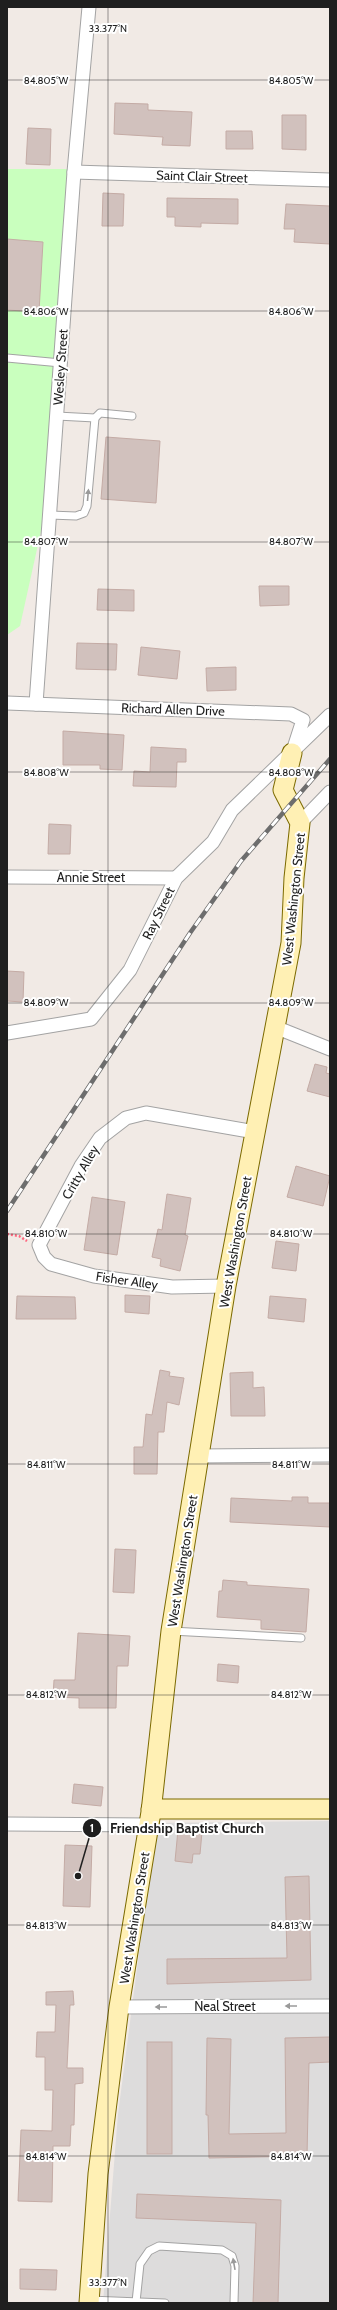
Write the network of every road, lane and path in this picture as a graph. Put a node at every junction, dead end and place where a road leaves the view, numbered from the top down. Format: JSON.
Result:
{"nodes":[{"id":1,"x":89,"y":7,"type":"edge"},
{"id":2,"x":74,"y":172,"type":"junction"},
{"id":3,"x":330,"y":180,"type":"edge"},
{"id":4,"x":7,"y":358,"type":"edge"},
{"id":5,"x":60,"y":363,"type":"junction"},
{"id":6,"x":57,"y":416,"type":"junction"},
{"id":7,"x":132,"y":416,"type":"dead end"},
{"id":8,"x":95,"y":418,"type":"junction"},
{"id":9,"x":50,"y":515,"type":"junction"},
{"id":10,"x":7,"y":703,"type":"edge"},
{"id":11,"x":36,"y":704,"type":"junction"},
{"id":12,"x":330,"y":715,"type":"edge"},
{"id":13,"x":292,"y":752,"type":"junction"},
{"id":14,"x":330,"y":792,"type":"edge"},
{"id":15,"x":300,"y":823,"type":"junction"},
{"id":16,"x":7,"y":877,"type":"edge"},
{"id":17,"x":176,"y":878,"type":"junction"},
{"id":18,"x":275,"y":1027,"type":"junction"},
{"id":19,"x":7,"y":1033,"type":"edge"},
{"id":20,"x":330,"y":1049,"type":"edge"},
{"id":21,"x":255,"y":1132,"type":"junction"},
{"id":22,"x":7,"y":1234,"type":"edge"},
{"id":23,"x":39,"y":1245,"type":"junction"},
{"id":24,"x":226,"y":1286,"type":"junction"},
{"id":25,"x":330,"y":1455,"type":"edge"},
{"id":26,"x":198,"y":1456,"type":"junction"},
{"id":27,"x":171,"y":1631,"type":"junction"},
{"id":28,"x":301,"y":1638,"type":"dead end"},
{"id":29,"x":330,"y":1809,"type":"edge"},
{"id":30,"x":150,"y":1817,"type":"junction"},
{"id":31,"x":7,"y":1824,"type":"edge"},
{"id":32,"x":330,"y":2006,"type":"edge"},
{"id":33,"x":119,"y":2007,"type":"junction"},
{"id":34,"x":89,"y":2301,"type":"edge"},
{"id":35,"x":136,"y":2302,"type":"junction"},
{"id":36,"x":165,"y":2303,"type":"edge"},
{"id":37,"x":234,"y":2303,"type":"edge"}],
"edges":[{"from":1,"to":2,"type":"street","name":"Wesley Street"},
{"from":2,"to":3,"type":"street","name":"Saint Clair Street"},
{"from":2,"to":5,"type":"street","name":"Wesley Street"},
{"from":4,"to":5,"type":"lane"},
{"from":5,"to":6,"type":"street","name":"Wesley Street"},
{"from":6,"to":8,"type":"lane"},
{"from":6,"to":9,"type":"street","name":"Wesley Street"},
{"from":7,"to":8,"type":"lane"},
{"from":9,"to":8,"type":"lane","one_way":true},
{"from":9,"to":11,"type":"street","name":"Wesley Street"},
{"from":10,"to":11,"type":"street","name":"Richard Allen Drive"},
{"from":11,"to":13,"type":"street","name":"Richard Allen Drive"},
{"from":12,"to":13,"type":"street"},
{"from":13,"to":15,"type":"street"},
{"from":13,"to":17,"type":"street","name":"Ray Street"},
{"from":14,"to":15,"type":"street"},
{"from":15,"to":18,"type":"street","name":"West Washington Street"},
{"from":16,"to":17,"type":"street","name":"Annie Street"},
{"from":17,"to":19,"type":"street","name":"Ray Street"},
{"from":18,"to":20,"type":"street"},
{"from":18,"to":21,"type":"street","name":"West Washington Street"},
{"from":21,"to":23,"type":"street","name":"Critty Alley"},
{"from":21,"to":24,"type":"street","name":"West Washington Street"},
{"from":22,"to":23,"type":"path"},
{"from":23,"to":24,"type":"street","name":"Fisher Alley"},
{"from":24,"to":26,"type":"street","name":"West Washington Street"},
{"from":25,"to":26,"type":"street"},
{"from":26,"to":27,"type":"street","name":"West Washington Street"},
{"from":27,"to":28,"type":"lane"},
{"from":27,"to":30,"type":"street","name":"West Washington Street"},
{"from":29,"to":30,"type":"street"},
{"from":30,"to":31,"type":"street"},
{"from":30,"to":33,"type":"street","name":"West Washington Street"},
{"from":32,"to":33,"type":"street","name":"Neal Street","one_way":true},
{"from":33,"to":34,"type":"street","name":"West Washington Street"},
{"from":34,"to":35,"type":"lane"},
{"from":35,"to":36,"type":"lane"},
{"from":37,"to":35,"type":"lane","one_way":true}]}
